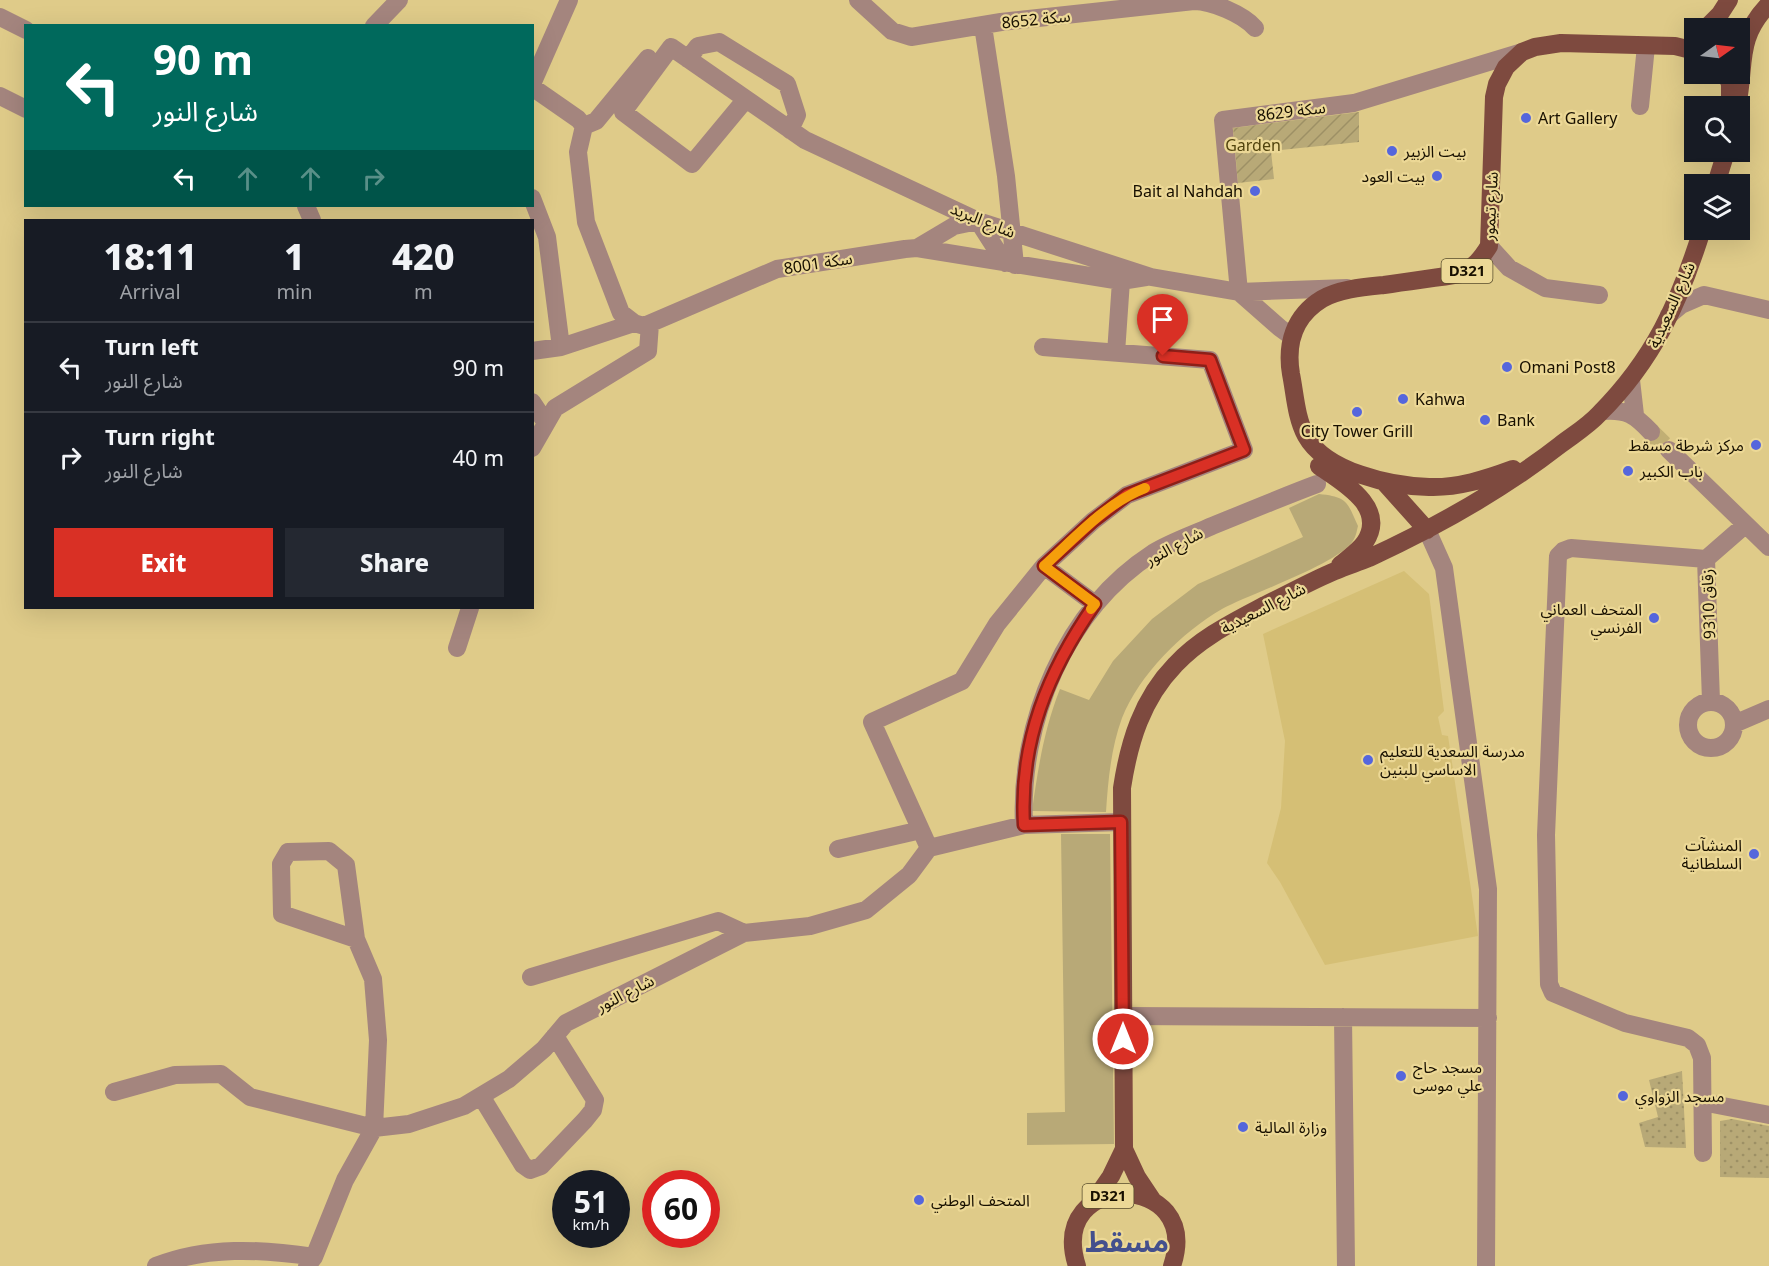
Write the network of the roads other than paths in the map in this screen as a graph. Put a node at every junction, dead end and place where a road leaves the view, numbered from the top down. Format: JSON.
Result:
{"nodes":[{"id":1,"x":399,"y":0,"type":"edge"},
{"id":2,"x":569,"y":0,"type":"edge"},
{"id":3,"x":858,"y":0,"type":"edge"},
{"id":4,"x":1205,"y":0,"type":"edge"},
{"id":5,"x":1729,"y":0,"type":"edge"},
{"id":6,"x":1769,"y":4,"type":"edge"},
{"id":7,"x":0,"y":17,"type":"edge"},
{"id":8,"x":1716,"y":18,"type":"edge"},
{"id":9,"x":376,"y":24,"type":"edge"},
{"id":10,"x":983,"y":26,"type":"junction"},
{"id":11,"x":1255,"y":28,"type":"dead end"},
{"id":12,"x":24,"y":29,"type":"edge"},
{"id":13,"x":1684,"y":42,"type":"edge"},
{"id":14,"x":1646,"y":46,"type":"junction"},
{"id":15,"x":1675,"y":46,"type":"junction"},
{"id":16,"x":1684,"y":48,"type":"edge"},
{"id":17,"x":1522,"y":52,"type":"junction"},
{"id":18,"x":648,"y":58,"type":"dead end"},
{"id":19,"x":688,"y":59,"type":"junction"},
{"id":20,"x":534,"y":80,"type":"edge"},
{"id":21,"x":534,"y":86,"type":"edge"},
{"id":22,"x":0,"y":96,"type":"edge"},
{"id":23,"x":1738,"y":96,"type":"edge"},
{"id":24,"x":746,"y":99,"type":"junction"},
{"id":25,"x":1640,"y":106,"type":"dead end"},
{"id":26,"x":24,"y":109,"type":"edge"},
{"id":27,"x":584,"y":126,"type":"junction"},
{"id":28,"x":790,"y":130,"type":"junction"},
{"id":29,"x":534,"y":203,"type":"edge"},
{"id":30,"x":978,"y":220,"type":"junction"},
{"id":31,"x":1011,"y":232,"type":"junction"},
{"id":32,"x":1699,"y":240,"type":"edge"},
{"id":33,"x":1488,"y":246,"type":"junction"},
{"id":34,"x":917,"y":248,"type":"junction"},
{"id":35,"x":1693,"y":258,"type":"junction"},
{"id":36,"x":1010,"y":264,"type":"junction"},
{"id":37,"x":1151,"y":277,"type":"junction"},
{"id":38,"x":1121,"y":281,"type":"junction"},
{"id":39,"x":1365,"y":287,"type":"junction"},
{"id":40,"x":1239,"y":292,"type":"junction"},
{"id":41,"x":1599,"y":295,"type":"dead end"},
{"id":42,"x":1704,"y":295,"type":"junction"},
{"id":43,"x":1769,"y":310,"type":"edge"},
{"id":44,"x":1669,"y":315,"type":"junction"},
{"id":45,"x":642,"y":323,"type":"junction"},
{"id":46,"x":1291,"y":336,"type":"junction"},
{"id":47,"x":561,"y":347,"type":"junction"},
{"id":48,"x":1043,"y":347,"type":"dead end"},
{"id":49,"x":534,"y":351,"type":"edge"},
{"id":50,"x":1116,"y":353,"type":"junction"},
{"id":51,"x":1630,"y":380,"type":"junction"},
{"id":52,"x":534,"y":405,"type":"edge"},
{"id":53,"x":1602,"y":411,"type":"junction"},
{"id":54,"x":1635,"y":415,"type":"junction"},
{"id":55,"x":546,"y":423,"type":"junction"},
{"id":56,"x":1652,"y":432,"type":"tunnel mouth"},
{"id":57,"x":1306,"y":437,"type":"junction"},
{"id":58,"x":534,"y":444,"type":"edge"},
{"id":59,"x":1669,"y":450,"type":"tunnel mouth"},
{"id":60,"x":1543,"y":458,"type":"junction"},
{"id":61,"x":1384,"y":482,"type":"junction"},
{"id":62,"x":1317,"y":483,"type":"dead end"},
{"id":63,"x":1745,"y":525,"type":"junction"},
{"id":64,"x":1427,"y":530,"type":"junction"},
{"id":65,"x":1769,"y":547,"type":"edge"},
{"id":66,"x":1706,"y":559,"type":"junction"},
{"id":67,"x":1044,"y":566,"type":"junction"},
{"id":68,"x":1334,"y":572,"type":"junction"},
{"id":69,"x":1095,"y":604,"type":"junction"},
{"id":70,"x":470,"y":609,"type":"edge"},
{"id":71,"x":457,"y":648,"type":"dead end"},
{"id":72,"x":1711,"y":701,"type":"junction"},
{"id":73,"x":1769,"y":710,"type":"edge"},
{"id":74,"x":1734,"y":724,"type":"junction"},
{"id":75,"x":1121,"y":822,"type":"junction"},
{"id":76,"x":1024,"y":825,"type":"junction"},
{"id":77,"x":921,"y":830,"type":"junction"},
{"id":78,"x":929,"y":848,"type":"junction"},
{"id":79,"x":838,"y":849,"type":"dead end"},
{"id":80,"x":744,"y":933,"type":"junction"},
{"id":81,"x":356,"y":939,"type":"junction"},
{"id":82,"x":531,"y":977,"type":"dead end"},
{"id":83,"x":1123,"y":1017,"type":"junction"},
{"id":84,"x":1344,"y":1017,"type":"junction"},
{"id":85,"x":1488,"y":1018,"type":"junction"},
{"id":86,"x":555,"y":1036,"type":"junction"},
{"id":87,"x":114,"y":1092,"type":"dead end"},
{"id":88,"x":481,"y":1096,"type":"junction"},
{"id":89,"x":1702,"y":1102,"type":"junction"},
{"id":90,"x":1769,"y":1115,"type":"edge"},
{"id":91,"x":374,"y":1128,"type":"junction"},
{"id":92,"x":1124,"y":1149,"type":"junction"},
{"id":93,"x":1703,"y":1152,"type":"dead end"},
{"id":94,"x":1153,"y":1200,"type":"junction"},
{"id":95,"x":1092,"y":1204,"type":"junction"},
{"id":96,"x":311,"y":1262,"type":"edge"},
{"id":97,"x":1074,"y":1263,"type":"edge"},
{"id":98,"x":156,"y":1266,"type":"edge"},
{"id":99,"x":1172,"y":1266,"type":"edge"},
{"id":100,"x":1346,"y":1266,"type":"edge"},
{"id":101,"x":1486,"y":1266,"type":"edge"}],
"edges":[{"from":1,"to":9,"type":"street"},
{"from":2,"to":20,"type":"street"},
{"from":3,"to":10,"type":"street","name":"سكة 8652"},
{"from":4,"to":10,"type":"street","name":"سكة 8652"},
{"from":4,"to":11,"type":"street","name":"سكة 8652"},
{"from":5,"to":8,"type":"main road"},
{"from":6,"to":23,"type":"main road"},
{"from":7,"to":12,"type":"street"},
{"from":10,"to":31,"type":"street"},
{"from":13,"to":15,"type":"main road"},
{"from":14,"to":15,"type":"main road"},
{"from":14,"to":17,"type":"main road"},
{"from":14,"to":25,"type":"street"},
{"from":15,"to":16,"type":"main road"},
{"from":17,"to":33,"type":"main road","name":"شارع تيمور","number":"D321"},
{"from":17,"to":40,"type":"street","name":"سكة 8629"},
{"from":18,"to":27,"type":"street"},
{"from":19,"to":24,"type":"street","name":"شارع البريد"},
{"from":19,"to":24,"type":"street","name":"شارع البريد"},
{"from":19,"to":28,"type":"street"},
{"from":21,"to":27,"type":"street"},
{"from":22,"to":26,"type":"street"},
{"from":24,"to":28,"type":"street","name":"شارع البريد"},
{"from":27,"to":45,"type":"street"},
{"from":28,"to":30,"type":"street","name":"شارع البريد"},
{"from":29,"to":47,"type":"street"},
{"from":30,"to":31,"type":"street","name":"شارع البريد"},
{"from":30,"to":34,"type":"street"},
{"from":30,"to":36,"type":"street"},
{"from":31,"to":36,"type":"street"},
{"from":31,"to":37,"type":"street","name":"شارع البريد"},
{"from":32,"to":35,"type":"main road","name":"شارع السعيدية","number":"D321"},
{"from":33,"to":39,"type":"main road","name":"شارع تيمور","number":"D321"},
{"from":33,"to":41,"type":"street"},
{"from":34,"to":36,"type":"street","name":"سكة 8001"},
{"from":34,"to":45,"type":"street","name":"سكة 8001"},
{"from":35,"to":42,"type":"street"},
{"from":35,"to":44,"type":"main road","name":"شارع السعيدية","number":"D321"},
{"from":36,"to":38,"type":"street","name":"سكة 8001"},
{"from":37,"to":38,"type":"street","name":"سكة 8001"},
{"from":37,"to":40,"type":"street","name":"شارع البريد"},
{"from":38,"to":50,"type":"street"},
{"from":39,"to":40,"type":"street","name":"شارع البريد"},
{"from":39,"to":46,"type":"main road","name":"شارع تيمور","number":"D321"},
{"from":40,"to":46,"type":"street"},
{"from":42,"to":43,"type":"street"},
{"from":42,"to":44,"type":"street"},
{"from":44,"to":51,"type":"main road","name":"شارع السعيدية","number":"D321"},
{"from":45,"to":47,"type":"street","name":"سكة 8001"},
{"from":45,"to":55,"type":"street"},
{"from":46,"to":57,"type":"main road","number":"D321"},
{"from":47,"to":49,"type":"street","name":"سكة 8001"},
{"from":48,"to":50,"type":"street"},
{"from":50,"to":67,"type":"street"},
{"from":51,"to":53,"type":"main road","name":"شارع السعيدية","number":"D321"},
{"from":51,"to":54,"type":"street"},
{"from":52,"to":55,"type":"street"},
{"from":53,"to":54,"type":"street"},
{"from":53,"to":60,"type":"main road","name":"شارع السعيدية","number":"D321"},
{"from":54,"to":56,"type":"street"},
{"from":55,"to":58,"type":"street"},
{"from":57,"to":61,"type":"main road","number":"D321"},
{"from":57,"to":68,"type":"main road","number":"D321"},
{"from":59,"to":63,"type":"street"},
{"from":60,"to":61,"type":"main road","number":"D321"},
{"from":60,"to":64,"type":"main road","name":"شارع السعيدية","number":"D321"},
{"from":61,"to":64,"type":"main road"},
{"from":62,"to":69,"type":"street","name":"شارع النور"},
{"from":63,"to":65,"type":"street"},
{"from":63,"to":66,"type":"street","name":"زقاق 9310"},
{"from":64,"to":68,"type":"main road","name":"شارع السعيدية","number":"D321"},
{"from":64,"to":85,"type":"street"},
{"from":66,"to":72,"type":"street","name":"زقاق 9310"},
{"from":66,"to":89,"type":"street"},
{"from":67,"to":69,"type":"street"},
{"from":67,"to":77,"type":"street"},
{"from":68,"to":75,"type":"main road","name":"شارع السعيدية","number":"D321"},
{"from":69,"to":76,"type":"street","name":"شارع النور"},
{"from":70,"to":71,"type":"street"},
{"from":72,"to":74,"type":"street"},
{"from":72,"to":74,"type":"street"},
{"from":73,"to":74,"type":"street"},
{"from":75,"to":76,"type":"street"},
{"from":75,"to":83,"type":"main road","name":"شارع السعيدية","number":"D321"},
{"from":76,"to":78,"type":"street"},
{"from":77,"to":78,"type":"street"},
{"from":77,"to":79,"type":"street"},
{"from":78,"to":80,"type":"street","name":"شارع النور"},
{"from":80,"to":82,"type":"street"},
{"from":80,"to":86,"type":"street","name":"شارع النور"},
{"from":81,"to":81,"type":"street"},
{"from":81,"to":91,"type":"street"},
{"from":83,"to":84,"type":"street"},
{"from":83,"to":92,"type":"main road","name":"شارع السعيدية","number":"D321"},
{"from":84,"to":85,"type":"street"},
{"from":84,"to":100,"type":"street"},
{"from":85,"to":101,"type":"street"},
{"from":86,"to":88,"type":"street","name":"شارع النور"},
{"from":86,"to":88,"type":"street"},
{"from":87,"to":91,"type":"street"},
{"from":88,"to":91,"type":"street","name":"شارع النور"},
{"from":89,"to":90,"type":"street"},
{"from":89,"to":93,"type":"street"},
{"from":91,"to":96,"type":"street"},
{"from":92,"to":94,"type":"main road","name":"شارع السعيدية","number":"D321"},
{"from":92,"to":95,"type":"main road","name":"شارع السعيدية","number":"D321"},
{"from":94,"to":95,"type":"main road","number":"D321"},
{"from":94,"to":99,"type":"main road","number":"D321"},
{"from":95,"to":97,"type":"main road","number":"D321"},
{"from":96,"to":98,"type":"street"}]}
